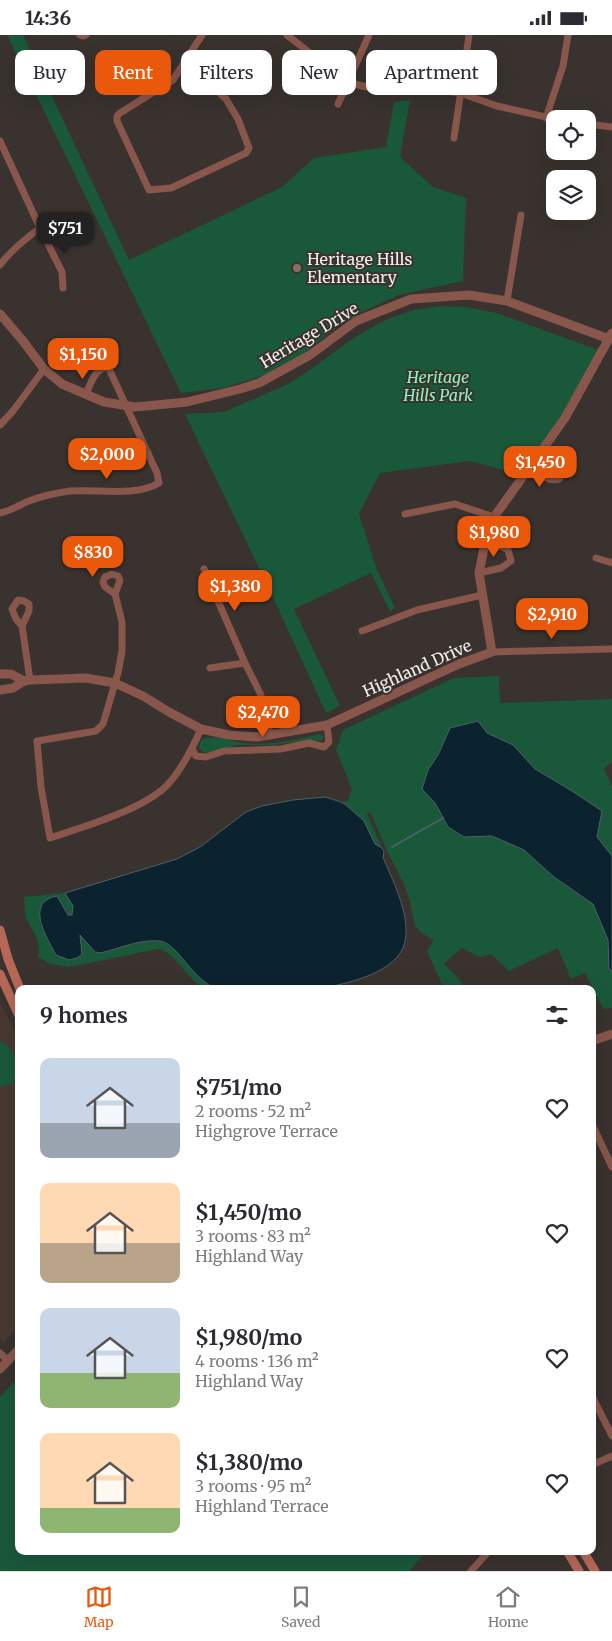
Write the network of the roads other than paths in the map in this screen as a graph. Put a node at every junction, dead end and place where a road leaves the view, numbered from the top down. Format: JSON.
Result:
{"nodes":[{"id":1,"x":80,"y":35,"type":"edge"},
{"id":2,"x":86,"y":35,"type":"edge"},
{"id":3,"x":202,"y":35,"type":"edge"},
{"id":4,"x":287,"y":35,"type":"edge"},
{"id":5,"x":369,"y":35,"type":"edge"},
{"id":6,"x":469,"y":35,"type":"edge"},
{"id":7,"x":568,"y":35,"type":"edge"},
{"id":8,"x":193,"y":50,"type":"edge"},
{"id":9,"x":306,"y":50,"type":"edge"},
{"id":10,"x":467,"y":50,"type":"edge"},
{"id":11,"x":186,"y":62,"type":"joint"},
{"id":12,"x":356,"y":63,"type":"edge"},
{"id":13,"x":342,"y":95,"type":"edge"},
{"id":14,"x":460,"y":95,"type":"edge"},
{"id":15,"x":466,"y":95,"type":"edge"},
{"id":16,"x":338,"y":104,"type":"dead end"},
{"id":17,"x":548,"y":110,"type":"edge"},
{"id":18,"x":546,"y":117,"type":"edge"},
{"id":19,"x":596,"y":125,"type":"edge"},
{"id":20,"x":612,"y":127,"type":"edge"},
{"id":21,"x":454,"y":138,"type":"dead end"},
{"id":22,"x":0,"y":141,"type":"edge"},
{"id":23,"x":521,"y":215,"type":"dead end"},
{"id":24,"x":40,"y":228,"type":"junction"},
{"id":25,"x":0,"y":265,"type":"edge"},
{"id":26,"x":63,"y":288,"type":"dead end"},
{"id":27,"x":507,"y":301,"type":"junction"},
{"id":28,"x":0,"y":314,"type":"edge"},
{"id":29,"x":611,"y":338,"type":"edge"},
{"id":30,"x":44,"y":369,"type":"junction"},
{"id":31,"x":86,"y":394,"type":"junction"},
{"id":32,"x":126,"y":406,"type":"junction"},
{"id":33,"x":0,"y":425,"type":"edge"},
{"id":34,"x":544,"y":449,"type":"junction"},
{"id":35,"x":532,"y":466,"type":"junction"},
{"id":36,"x":0,"y":513,"type":"edge"},
{"id":37,"x":405,"y":514,"type":"dead end"},
{"id":38,"x":494,"y":517,"type":"junction"},
{"id":39,"x":486,"y":538,"type":"junction"},
{"id":40,"x":596,"y":558,"type":"dead end"},
{"id":41,"x":612,"y":563,"type":"edge"},
{"id":42,"x":204,"y":569,"type":"dead end"},
{"id":43,"x":479,"y":573,"type":"junction"},
{"id":44,"x":115,"y":595,"type":"dead end"},
{"id":45,"x":482,"y":595,"type":"junction"},
{"id":46,"x":22,"y":626,"type":"dead end"},
{"id":47,"x":362,"y":631,"type":"dead end"},
{"id":48,"x":612,"y":649,"type":"edge"},
{"id":49,"x":492,"y":652,"type":"junction"},
{"id":50,"x":246,"y":663,"type":"junction"},
{"id":51,"x":210,"y":668,"type":"dead end"},
{"id":52,"x":0,"y":674,"type":"edge"},
{"id":53,"x":27,"y":680,"type":"junction"},
{"id":54,"x":114,"y":683,"type":"junction"},
{"id":55,"x":0,"y":690,"type":"edge"},
{"id":56,"x":327,"y":725,"type":"junction"},
{"id":57,"x":200,"y":729,"type":"junction"},
{"id":58,"x":270,"y":736,"type":"junction"},
{"id":59,"x":192,"y":749,"type":"junction"},
{"id":60,"x":0,"y":929,"type":"edge"},
{"id":61,"x":0,"y":974,"type":"edge"},
{"id":62,"x":18,"y":985,"type":"edge"},
{"id":63,"x":15,"y":1007,"type":"edge"},
{"id":64,"x":612,"y":1035,"type":"edge"},
{"id":65,"x":596,"y":1040,"type":"edge"},
{"id":66,"x":596,"y":1133,"type":"edge"},
{"id":67,"x":612,"y":1167,"type":"edge"},
{"id":68,"x":0,"y":1353,"type":"edge"},
{"id":69,"x":15,"y":1353,"type":"edge"},
{"id":70,"x":8,"y":1361,"type":"junction"},
{"id":71,"x":0,"y":1369,"type":"edge"},
{"id":72,"x":596,"y":1405,"type":"edge"},
{"id":73,"x":612,"y":1436,"type":"edge"},
{"id":74,"x":612,"y":1456,"type":"edge"},
{"id":75,"x":596,"y":1463,"type":"edge"},
{"id":76,"x":485,"y":1555,"type":"edge"},
{"id":77,"x":570,"y":1555,"type":"edge"},
{"id":78,"x":585,"y":1555,"type":"edge"},
{"id":79,"x":471,"y":1571,"type":"edge"},
{"id":80,"x":580,"y":1571,"type":"edge"},
{"id":81,"x":595,"y":1571,"type":"edge"}],
"edges":[{"from":1,"to":2,"type":"street"},
{"from":3,"to":8,"type":"street"},
{"from":4,"to":9,"type":"street"},
{"from":5,"to":12,"type":"street"},
{"from":6,"to":10,"type":"street"},
{"from":7,"to":17,"type":"street"},
{"from":11,"to":11,"type":"street"},
{"from":13,"to":16,"type":"street"},
{"from":14,"to":21,"type":"street"},
{"from":15,"to":18,"type":"street"},
{"from":19,"to":20,"type":"street"},
{"from":22,"to":24,"type":"street"},
{"from":23,"to":27,"type":"street"},
{"from":24,"to":25,"type":"street"},
{"from":24,"to":26,"type":"street"},
{"from":27,"to":29,"type":"street","name":"Heritage Drive"},
{"from":27,"to":32,"type":"street","name":"Heritage Drive"},
{"from":28,"to":30,"type":"street","name":"Heritage Drive"},
{"from":29,"to":34,"type":"street"},
{"from":30,"to":31,"type":"street","name":"Heritage Drive"},
{"from":30,"to":33,"type":"street"},
{"from":31,"to":32,"type":"street","name":"Heritage Drive"},
{"from":31,"to":32,"type":"street"},
{"from":32,"to":36,"type":"street"},
{"from":34,"to":35,"type":"street"},
{"from":34,"to":35,"type":"street"},
{"from":35,"to":38,"type":"street"},
{"from":37,"to":38,"type":"street"},
{"from":38,"to":39,"type":"street"},
{"from":39,"to":43,"type":"street"},
{"from":39,"to":43,"type":"street"},
{"from":40,"to":41,"type":"street"},
{"from":42,"to":50,"type":"street"},
{"from":43,"to":45,"type":"street"},
{"from":44,"to":54,"type":"street"},
{"from":45,"to":47,"type":"street"},
{"from":45,"to":49,"type":"street"},
{"from":46,"to":53,"type":"street"},
{"from":48,"to":49,"type":"street","name":"Highland Drive"},
{"from":49,"to":56,"type":"street","name":"Highland Drive"},
{"from":50,"to":51,"type":"street"},
{"from":50,"to":58,"type":"street"},
{"from":52,"to":53,"type":"street","name":"Highland Drive"},
{"from":53,"to":54,"type":"street","name":"Highland Drive"},
{"from":53,"to":55,"type":"street","name":"Highland Drive"},
{"from":54,"to":57,"type":"street","name":"Highland Drive"},
{"from":54,"to":59,"type":"street"},
{"from":56,"to":58,"type":"street","name":"Highland Drive"},
{"from":56,"to":59,"type":"street"},
{"from":57,"to":58,"type":"street","name":"Highland Drive"},
{"from":57,"to":59,"type":"street"},
{"from":60,"to":62,"type":"main road"},
{"from":61,"to":63,"type":"main road"},
{"from":64,"to":65,"type":"street"},
{"from":66,"to":67,"type":"street"},
{"from":68,"to":70,"type":"street"},
{"from":69,"to":70,"type":"street"},
{"from":70,"to":71,"type":"street"},
{"from":72,"to":73,"type":"street"},
{"from":74,"to":75,"type":"street"},
{"from":76,"to":79,"type":"street"},
{"from":77,"to":80,"type":"main road"},
{"from":78,"to":81,"type":"main road"}]}
